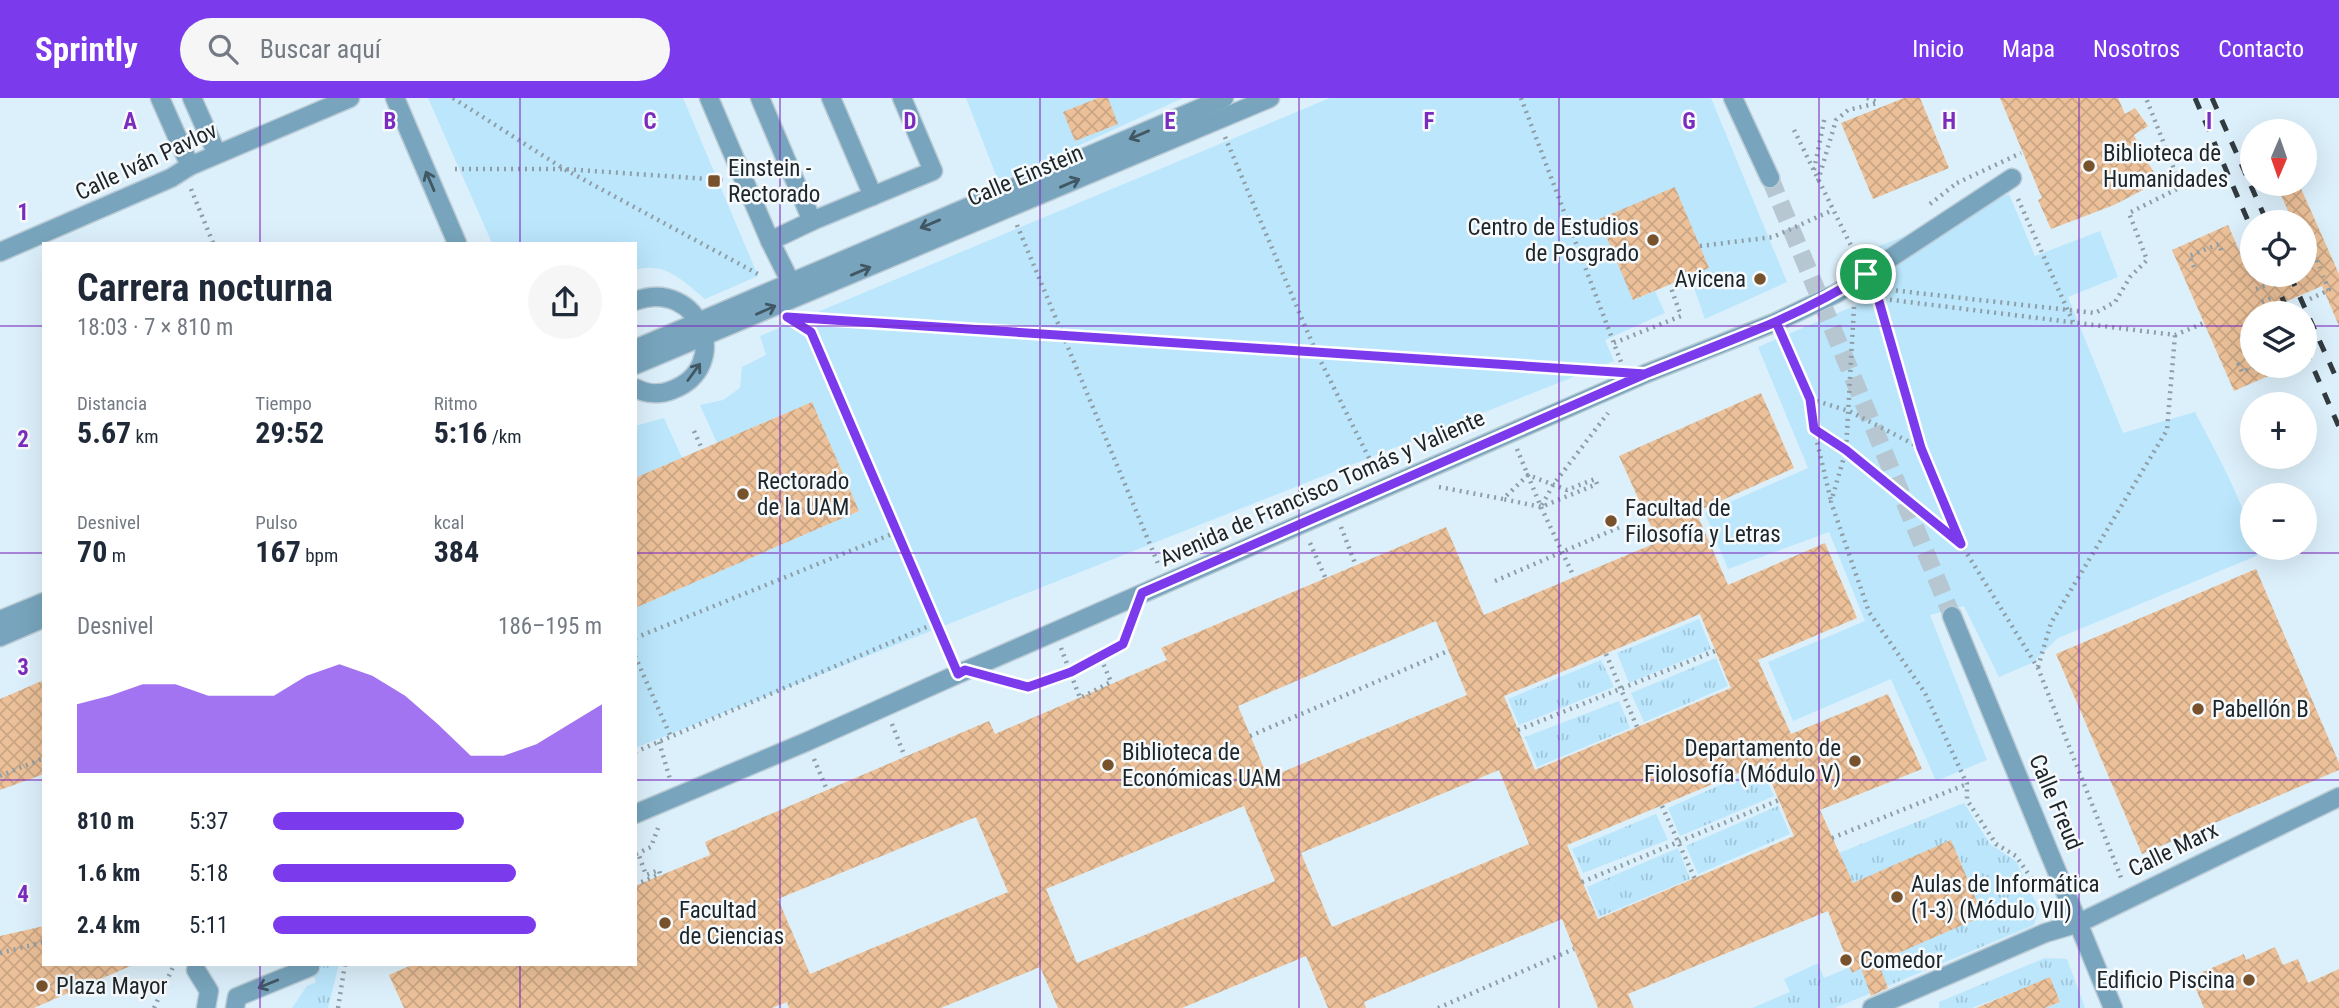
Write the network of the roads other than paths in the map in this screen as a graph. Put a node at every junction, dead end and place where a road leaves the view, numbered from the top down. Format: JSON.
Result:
{"nodes":[{"id":1,"x":160,"y":98,"type":"edge"},
{"id":2,"x":192,"y":98,"type":"edge"},
{"id":3,"x":351,"y":98,"type":"edge"},
{"id":4,"x":395,"y":98,"type":"edge"},
{"id":5,"x":709,"y":98,"type":"edge"},
{"id":6,"x":760,"y":98,"type":"edge"},
{"id":7,"x":831,"y":98,"type":"edge"},
{"id":8,"x":902,"y":98,"type":"edge"},
{"id":9,"x":1224,"y":98,"type":"edge"},
{"id":10,"x":1270,"y":98,"type":"edge"},
{"id":11,"x":1732,"y":98,"type":"edge"},
{"id":12,"x":217,"y":154,"type":"junction"},
{"id":13,"x":190,"y":166,"type":"junction"},
{"id":14,"x":1770,"y":178,"type":"tunnel mouth"},
{"id":15,"x":2011,"y":179,"type":"road end"},
{"id":16,"x":873,"y":196,"type":"junction"},
{"id":17,"x":812,"y":221,"type":"junction"},
{"id":18,"x":770,"y":241,"type":"junction"},
{"id":19,"x":457,"y":242,"type":"edge"},
{"id":20,"x":0,"y":253,"type":"edge"},
{"id":21,"x":794,"y":290,"type":"junction"},
{"id":22,"x":637,"y":300,"type":"edge"},
{"id":23,"x":702,"y":330,"type":"junction"},
{"id":24,"x":637,"y":348,"type":"edge"},
{"id":25,"x":637,"y":364,"type":"edge"},
{"id":26,"x":637,"y":389,"type":"edge"},
{"id":27,"x":39,"y":612,"type":"edge"},
{"id":28,"x":1952,"y":616,"type":"tunnel mouth"},
{"id":29,"x":0,"y":621,"type":"edge"},
{"id":30,"x":0,"y":637,"type":"edge"},
{"id":31,"x":2339,"y":797,"type":"edge"},
{"id":32,"x":637,"y":813,"type":"edge"},
{"id":33,"x":2079,"y":923,"type":"junction"},
{"id":34,"x":310,"y":967,"type":"dead end"},
{"id":35,"x":196,"y":970,"type":"dead end"},
{"id":36,"x":206,"y":1008,"type":"edge"},
{"id":37,"x":235,"y":1008,"type":"edge"},
{"id":38,"x":1872,"y":1008,"type":"edge"},
{"id":39,"x":2113,"y":1008,"type":"edge"}],
"edges":[{"from":1,"to":13,"type":"street"},
{"from":2,"to":12,"type":"street"},
{"from":3,"to":12,"type":"street","name":"Calle Iván Pavlov"},
{"from":19,"to":4,"type":"street","one_way":true},
{"from":5,"to":18,"type":"street"},
{"from":6,"to":17,"type":"street"},
{"from":7,"to":16,"type":"street"},
{"from":8,"to":16,"type":"street"},
{"from":9,"to":21,"type":"street","name":"Calle Einstein","one_way":true},
{"from":21,"to":10,"type":"street","name":"Calle Einstein","one_way":true},
{"from":11,"to":14,"type":"street"},
{"from":12,"to":13,"type":"street","name":"Calle Iván Pavlov"},
{"from":13,"to":20,"type":"street","name":"Calle Iván Pavlov"},
{"from":15,"to":32,"type":"street","name":"Avenida de Francisco Tomás y Valiente"},
{"from":16,"to":17,"type":"street"},
{"from":17,"to":18,"type":"street"},
{"from":18,"to":21,"type":"street"},
{"from":21,"to":23,"type":"street","name":"Calle Einstein"},
{"from":22,"to":23,"type":"street"},
{"from":23,"to":24,"type":"street","name":"Calle Einstein"},
{"from":23,"to":25,"type":"street","name":"Calle Einstein"},
{"from":26,"to":23,"type":"street","one_way":true},
{"from":27,"to":29,"type":"street"},
{"from":27,"to":30,"type":"street"},
{"from":28,"to":33,"type":"street","name":"Calle Freud"},
{"from":31,"to":33,"type":"street","name":"Calle Marx"},
{"from":33,"to":38,"type":"street","name":"Calle Marx"},
{"from":33,"to":39,"type":"street","name":"Calle Freud"},
{"from":34,"to":37,"type":"street","one_way":true},
{"from":35,"to":36,"type":"street"}]}
